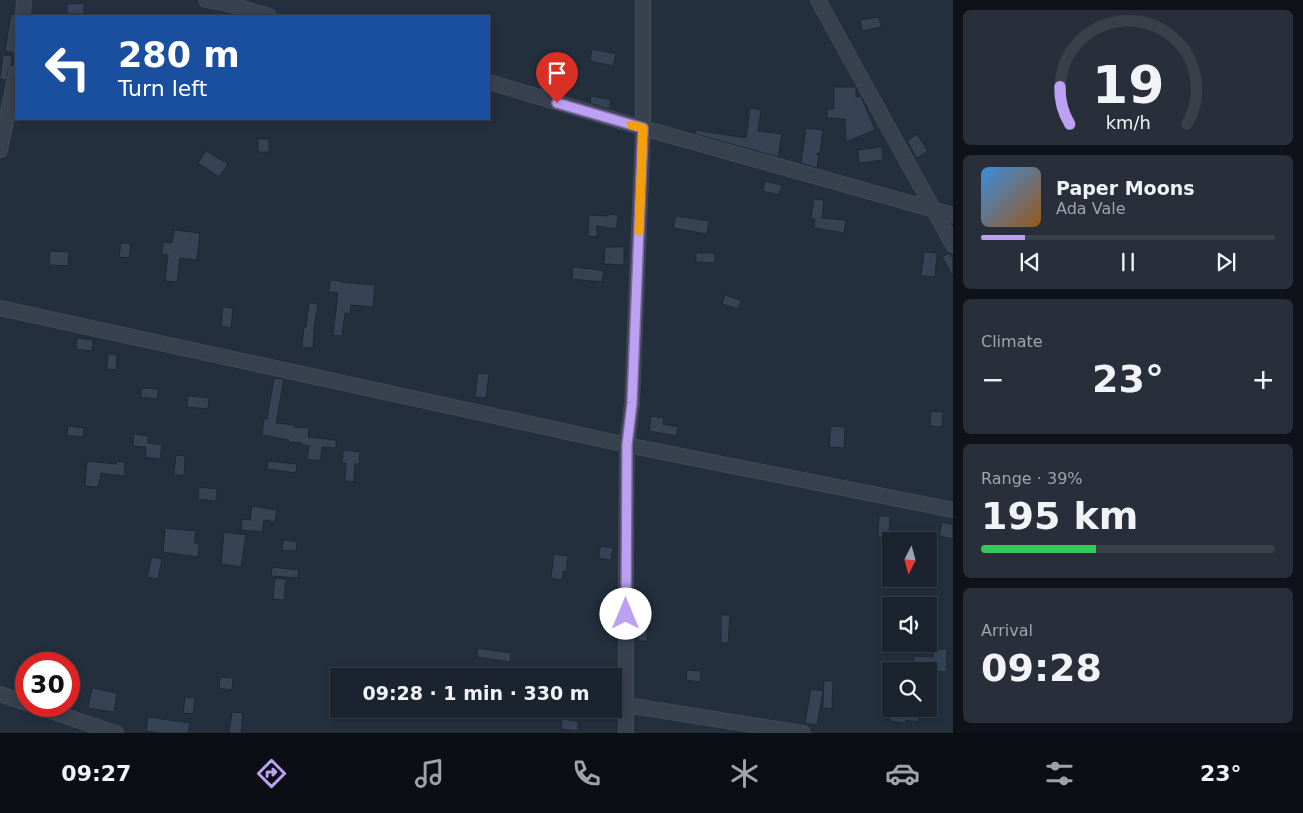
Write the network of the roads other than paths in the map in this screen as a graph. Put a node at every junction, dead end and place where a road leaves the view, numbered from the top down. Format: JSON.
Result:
{"nodes":[{"id":1,"x":24,"y":0,"type":"edge"},
{"id":2,"x":206,"y":0,"type":"edge"},
{"id":3,"x":643,"y":0,"type":"edge"},
{"id":4,"x":818,"y":0,"type":"edge"},
{"id":5,"x":23,"y":15,"type":"edge"},
{"id":6,"x":266,"y":15,"type":"edge"},
{"id":7,"x":15,"y":78,"type":"edge"},
{"id":8,"x":490,"y":82,"type":"edge"},
{"id":9,"x":643,"y":128,"type":"junction"},
{"id":10,"x":0,"y":150,"type":"edge"},
{"id":11,"x":934,"y":210,"type":"junction"},
{"id":12,"x":953,"y":215,"type":"edge"},
{"id":13,"x":953,"y":245,"type":"edge"},
{"id":14,"x":0,"y":308,"type":"edge"},
{"id":15,"x":627,"y":445,"type":"junction"},
{"id":16,"x":953,"y":510,"type":"edge"},
{"id":17,"x":0,"y":694,"type":"edge"},
{"id":18,"x":15,"y":699,"type":"edge"},
{"id":19,"x":626,"y":705,"type":"junction"},
{"id":20,"x":68,"y":717,"type":"edge"},
{"id":21,"x":116,"y":733,"type":"edge"},
{"id":22,"x":626,"y":733,"type":"edge"},
{"id":23,"x":803,"y":733,"type":"edge"}],
"edges":[{"from":1,"to":5,"type":"street"},
{"from":2,"to":6,"type":"street"},
{"from":3,"to":9,"type":"street"},
{"from":4,"to":11,"type":"street"},
{"from":7,"to":10,"type":"street"},
{"from":8,"to":9,"type":"street"},
{"from":9,"to":11,"type":"street"},
{"from":9,"to":15,"type":"street"},
{"from":11,"to":12,"type":"street"},
{"from":11,"to":13,"type":"street"},
{"from":14,"to":15,"type":"street"},
{"from":15,"to":16,"type":"street"},
{"from":15,"to":19,"type":"street"},
{"from":17,"to":18,"type":"street"},
{"from":19,"to":22,"type":"street"},
{"from":19,"to":23,"type":"street"},
{"from":20,"to":21,"type":"street"}]}
